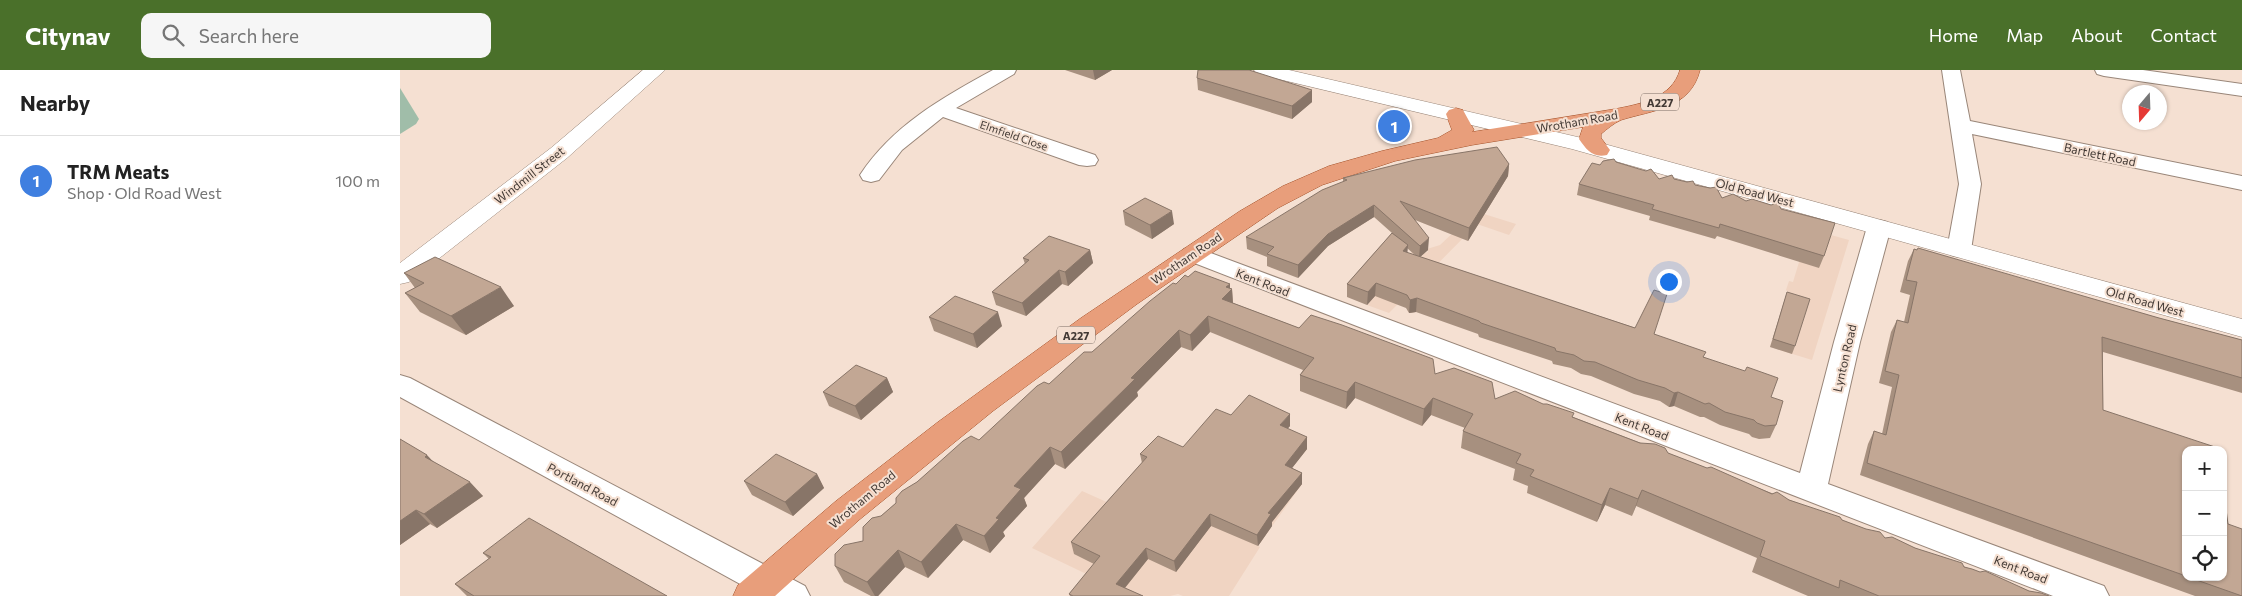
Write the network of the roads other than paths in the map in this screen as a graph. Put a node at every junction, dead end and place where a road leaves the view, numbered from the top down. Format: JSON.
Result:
{"nodes":[{"id":1,"x":655,"y":70,"type":"edge"},
{"id":2,"x":1007,"y":70,"type":"edge"},
{"id":3,"x":1264,"y":70,"type":"edge"},
{"id":4,"x":1690,"y":70,"type":"edge"},
{"id":5,"x":1951,"y":70,"type":"edge"},
{"id":6,"x":2104,"y":70,"type":"edge"},
{"id":7,"x":2242,"y":90,"type":"edge"},
{"id":8,"x":941,"y":110,"type":"junction"},
{"id":9,"x":1456,"y":114,"type":"junction"},
{"id":10,"x":1614,"y":115,"type":"junction"},
{"id":11,"x":1959,"y":124,"type":"junction"},
{"id":12,"x":1523,"y":130,"type":"junction"},
{"id":13,"x":1442,"y":145,"type":"junction"},
{"id":14,"x":1600,"y":150,"type":"junction"},
{"id":15,"x":1087,"y":160,"type":"dead end"},
{"id":16,"x":871,"y":175,"type":"dead end"},
{"id":17,"x":2242,"y":183,"type":"edge"},
{"id":18,"x":1879,"y":227,"type":"junction"},
{"id":19,"x":1959,"y":250,"type":"junction"},
{"id":20,"x":1192,"y":254,"type":"junction"},
{"id":21,"x":400,"y":276,"type":"edge"},
{"id":22,"x":2242,"y":328,"type":"edge"},
{"id":23,"x":400,"y":386,"type":"edge"},
{"id":24,"x":1811,"y":490,"type":"junction"},
{"id":25,"x":770,"y":591,"type":"edge"},
{"id":26,"x":2092,"y":596,"type":"edge"}],
"edges":[{"from":1,"to":21,"type":"main road","name":"Windmill Street"},
{"from":2,"to":8,"type":"street"},
{"from":3,"to":9,"type":"main road","name":"Old Road West"},
{"from":4,"to":10,"type":"main road","name":"Wrotham Road","number":"A227"},
{"from":5,"to":11,"type":"street"},
{"from":6,"to":7,"type":"street"},
{"from":8,"to":15,"type":"street","name":"Elmfield Close"},
{"from":8,"to":16,"type":"street"},
{"from":9,"to":12,"type":"main road","name":"Old Road West"},
{"from":9,"to":13,"type":"main road","number":"A227"},
{"from":10,"to":12,"type":"main road","name":"Wrotham Road","number":"A227"},
{"from":10,"to":14,"type":"main road","number":"A227"},
{"from":11,"to":17,"type":"street","name":"Bartlett Road"},
{"from":11,"to":19,"type":"street"},
{"from":12,"to":13,"type":"main road","name":"Wrotham Road","number":"A227"},
{"from":12,"to":14,"type":"main road","name":"Old Road West"},
{"from":13,"to":20,"type":"main road","name":"Wrotham Road","number":"A227"},
{"from":14,"to":18,"type":"main road","name":"Old Road West"},
{"from":18,"to":19,"type":"main road","name":"Old Road West"},
{"from":18,"to":24,"type":"street","name":"Lynton Road"},
{"from":19,"to":22,"type":"main road","name":"Old Road West"},
{"from":20,"to":24,"type":"street","name":"Kent Road"},
{"from":20,"to":25,"type":"main road","name":"Wrotham Road","number":"A227"},
{"from":23,"to":25,"type":"street","name":"Portland Road"},
{"from":24,"to":26,"type":"street","name":"Kent Road"}]}
